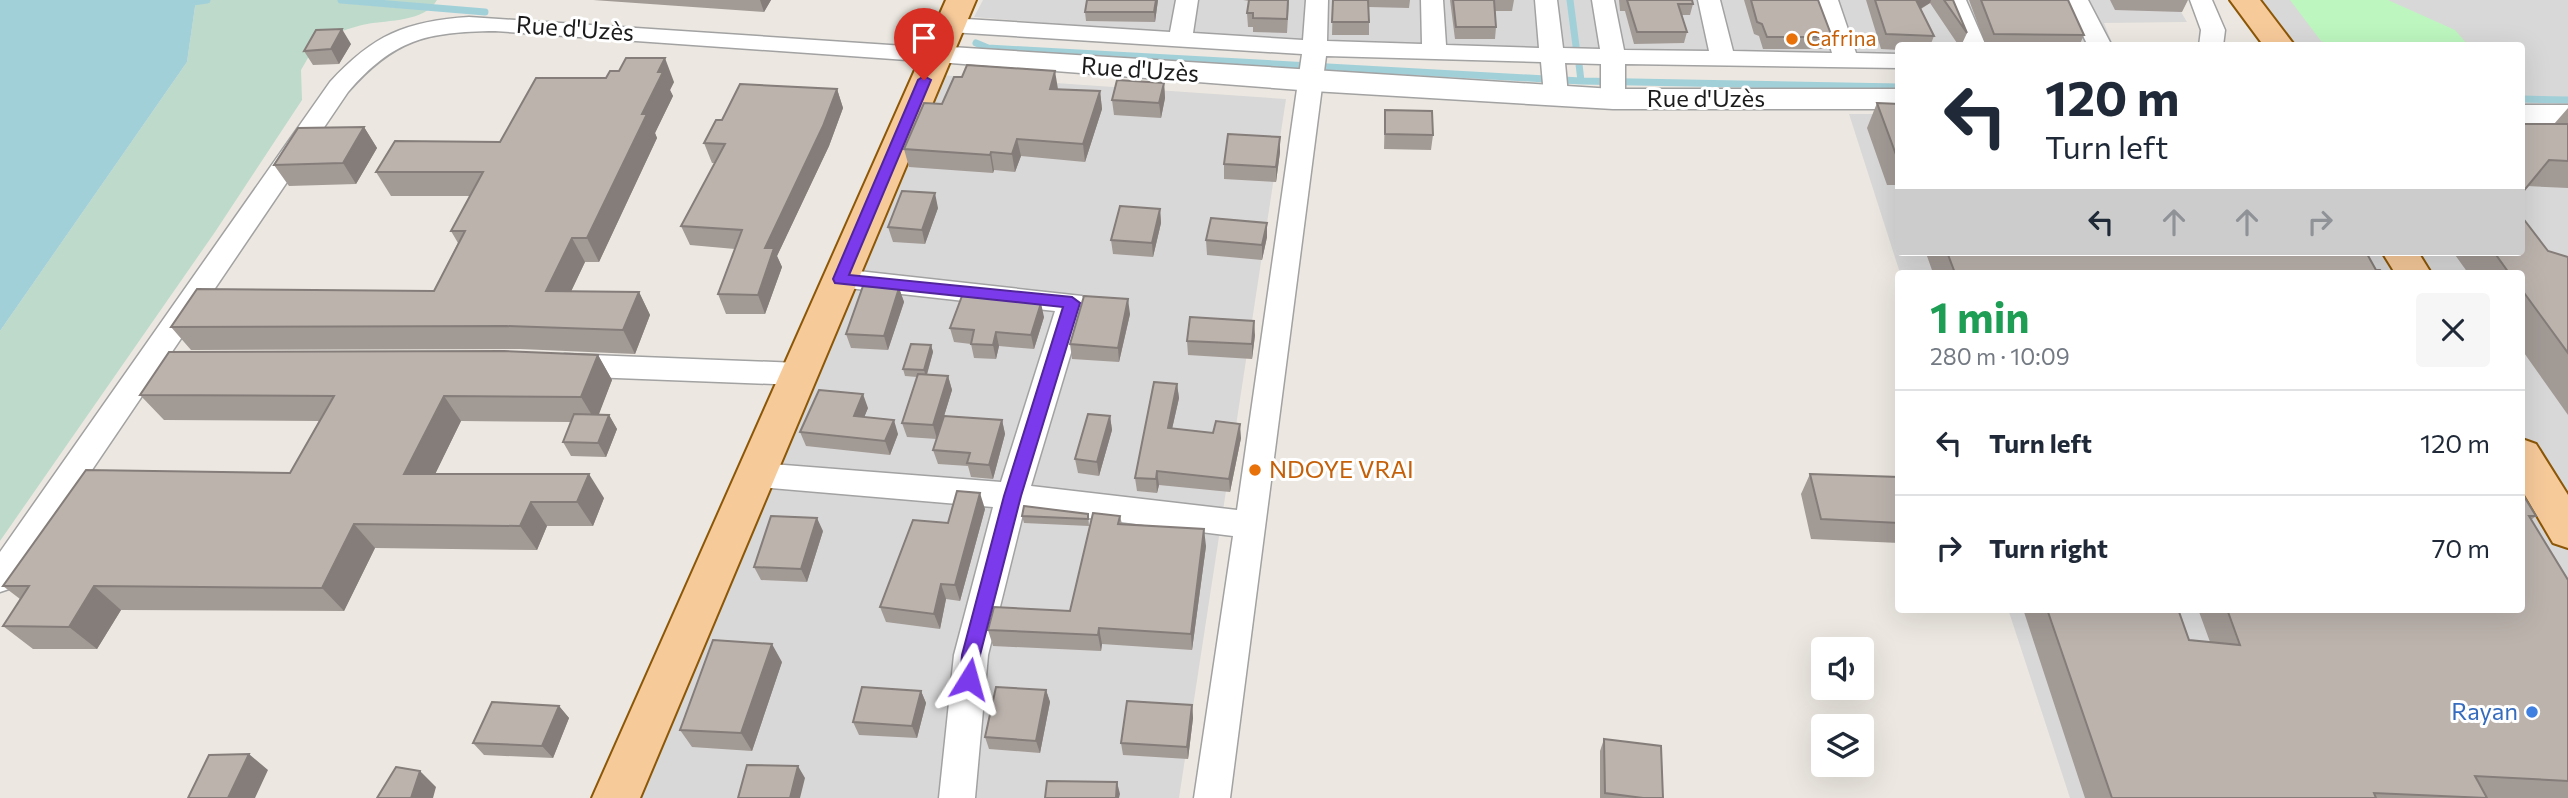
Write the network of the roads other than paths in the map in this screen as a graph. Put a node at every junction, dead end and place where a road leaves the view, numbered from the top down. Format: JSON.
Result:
{"nodes":[{"id":1,"x":1187,"y":0,"type":"edge"},
{"id":2,"x":1317,"y":0,"type":"edge"},
{"id":3,"x":1432,"y":0,"type":"edge"},
{"id":4,"x":1546,"y":0,"type":"edge"},
{"id":5,"x":1603,"y":0,"type":"edge"},
{"id":6,"x":1709,"y":0,"type":"edge"},
{"id":7,"x":1827,"y":0,"type":"edge"},
{"id":8,"x":1955,"y":0,"type":"edge"},
{"id":9,"x":2077,"y":0,"type":"edge"},
{"id":10,"x":2201,"y":0,"type":"edge"},
{"id":11,"x":2244,"y":0,"type":"edge"},
{"id":12,"x":949,"y":27,"type":"edge"},
{"id":13,"x":1181,"y":38,"type":"junction"},
{"id":14,"x":1971,"y":42,"type":"edge"},
{"id":15,"x":2098,"y":42,"type":"edge"},
{"id":16,"x":2212,"y":42,"type":"edge"},
{"id":17,"x":2261,"y":42,"type":"edge"},
{"id":18,"x":2277,"y":42,"type":"edge"},
{"id":19,"x":1315,"y":48,"type":"junction"},
{"id":20,"x":1434,"y":50,"type":"junction"},
{"id":21,"x":1552,"y":55,"type":"junction"},
{"id":22,"x":1613,"y":57,"type":"junction"},
{"id":23,"x":1723,"y":57,"type":"junction"},
{"id":24,"x":1846,"y":60,"type":"junction"},
{"id":25,"x":1895,"y":61,"type":"edge"},
{"id":26,"x":1313,"y":82,"type":"junction"},
{"id":27,"x":1556,"y":95,"type":"junction"},
{"id":28,"x":1613,"y":99,"type":"junction"},
{"id":29,"x":1895,"y":99,"type":"edge"},
{"id":30,"x":2525,"y":115,"type":"edge"},
{"id":31,"x":2568,"y":115,"type":"edge"},
{"id":32,"x":840,"y":279,"type":"junction"},
{"id":33,"x":534,"y":363,"type":"edge"},
{"id":34,"x":799,"y":374,"type":"junction"},
{"id":35,"x":2525,"y":459,"type":"edge"},
{"id":36,"x":758,"y":475,"type":"junction"},
{"id":37,"x":1012,"y":496,"type":"junction"},
{"id":38,"x":1252,"y":525,"type":"junction"},
{"id":39,"x":2568,"y":531,"type":"edge"},
{"id":40,"x":0,"y":578,"type":"edge"},
{"id":41,"x":616,"y":798,"type":"edge"},
{"id":42,"x":957,"y":798,"type":"edge"},
{"id":43,"x":1212,"y":798,"type":"edge"}],
"edges":[{"from":1,"to":13,"type":"street"},
{"from":2,"to":19,"type":"street"},
{"from":3,"to":20,"type":"street"},
{"from":4,"to":21,"type":"street"},
{"from":5,"to":22,"type":"street"},
{"from":6,"to":23,"type":"street"},
{"from":7,"to":24,"type":"street"},
{"from":8,"to":14,"type":"street"},
{"from":9,"to":15,"type":"street"},
{"from":10,"to":16,"type":"street"},
{"from":11,"to":17,"type":"main road"},
{"from":11,"to":18,"type":"main road"},
{"from":12,"to":13,"type":"street"},
{"from":12,"to":26,"type":"street","name":"Rue d'Uzès"},
{"from":12,"to":32,"type":"main road"},
{"from":12,"to":40,"type":"street","name":"Rue d'Uzès"},
{"from":13,"to":19,"type":"street"},
{"from":19,"to":20,"type":"street"},
{"from":19,"to":26,"type":"street"},
{"from":20,"to":21,"type":"street"},
{"from":21,"to":22,"type":"street"},
{"from":21,"to":27,"type":"street"},
{"from":22,"to":23,"type":"street"},
{"from":22,"to":28,"type":"street"},
{"from":23,"to":24,"type":"street"},
{"from":24,"to":25,"type":"street"},
{"from":26,"to":27,"type":"street","name":"Rue d'Uzès"},
{"from":26,"to":38,"type":"street"},
{"from":27,"to":28,"type":"street","name":"Rue d'Uzès"},
{"from":28,"to":29,"type":"street","name":"Rue d'Uzès"},
{"from":30,"to":31,"type":"street"},
{"from":32,"to":34,"type":"main road"},
{"from":32,"to":37,"type":"street"},
{"from":33,"to":34,"type":"street"},
{"from":34,"to":36,"type":"main road"},
{"from":35,"to":39,"type":"main road"},
{"from":36,"to":37,"type":"street"},
{"from":36,"to":41,"type":"main road"},
{"from":37,"to":38,"type":"street"},
{"from":37,"to":42,"type":"street"},
{"from":38,"to":43,"type":"street"}]}
